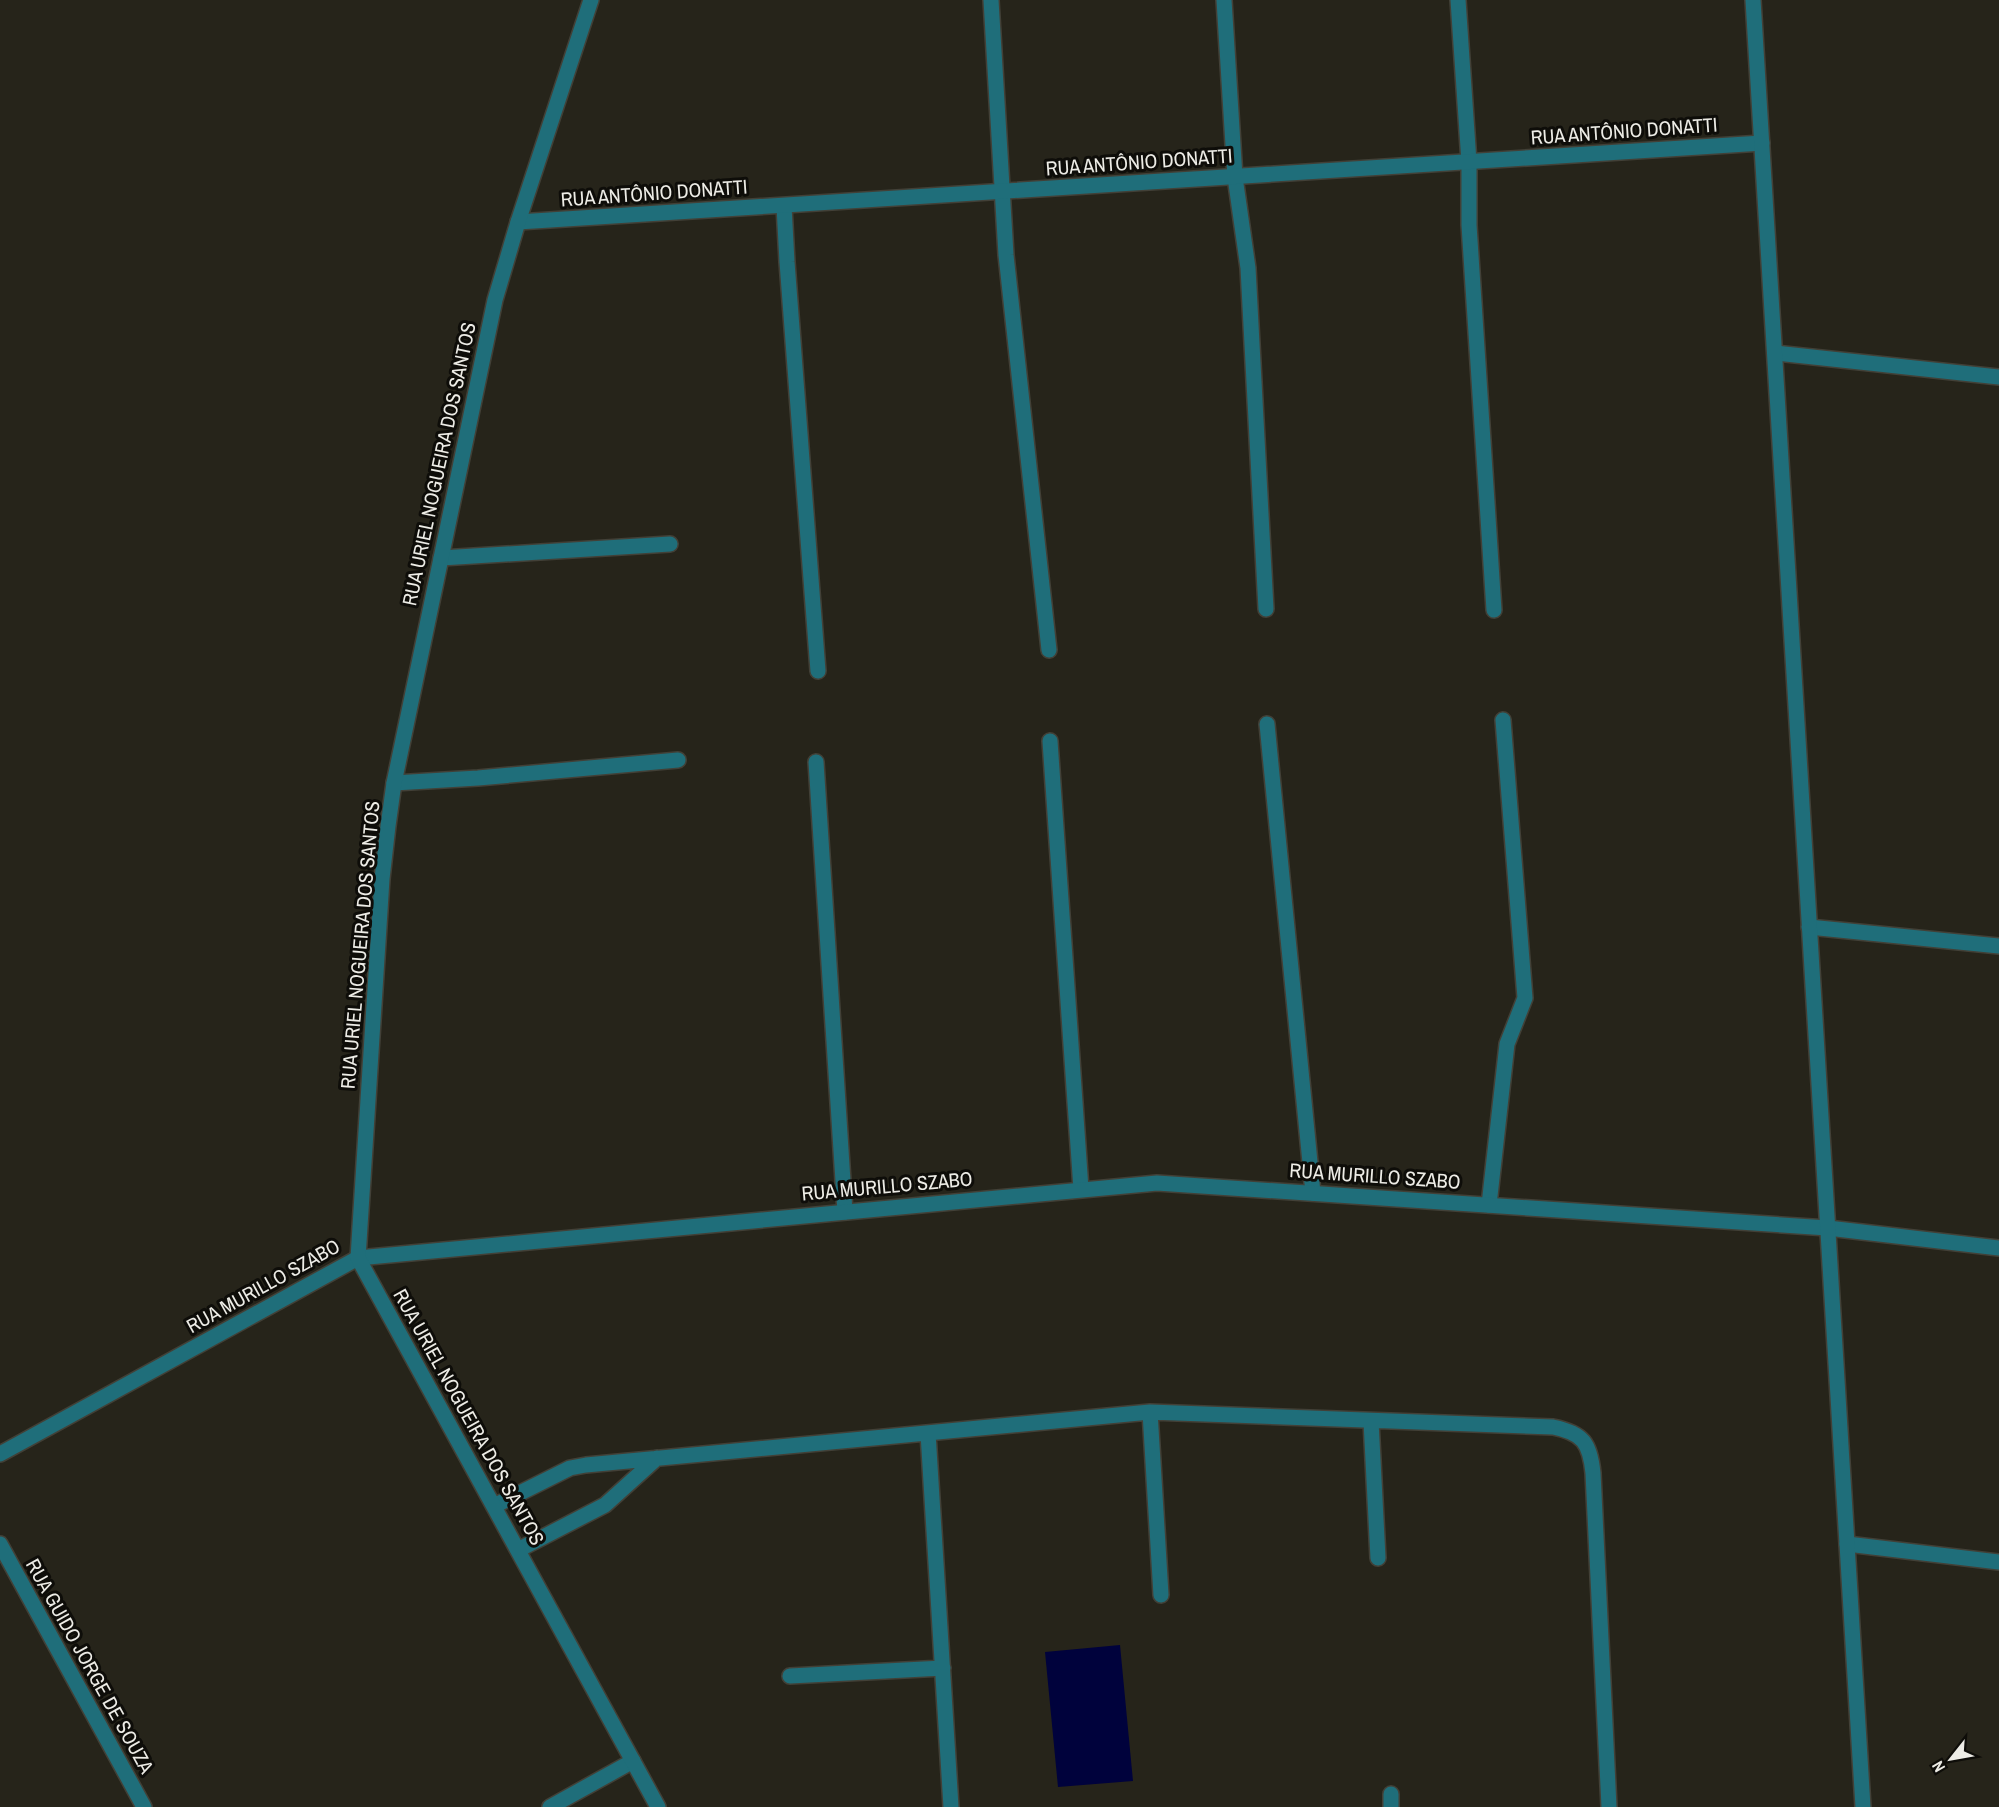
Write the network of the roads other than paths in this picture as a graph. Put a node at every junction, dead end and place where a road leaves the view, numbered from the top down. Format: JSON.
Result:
{"nodes":[{"id":1,"x":591,"y":0,"type":"edge"},
{"id":2,"x":991,"y":0,"type":"edge"},
{"id":3,"x":1224,"y":0,"type":"edge"},
{"id":4,"x":1458,"y":0,"type":"edge"},
{"id":5,"x":1753,"y":0,"type":"edge"},
{"id":6,"x":1762,"y":143,"type":"junction"},
{"id":7,"x":1469,"y":162,"type":"junction"},
{"id":8,"x":1235,"y":177,"type":"junction"},
{"id":9,"x":1001,"y":192,"type":"junction"},
{"id":10,"x":784,"y":206,"type":"junction"},
{"id":11,"x":518,"y":222,"type":"junction"},
{"id":12,"x":1775,"y":353,"type":"junction"},
{"id":13,"x":1999,"y":377,"type":"edge"},
{"id":14,"x":670,"y":544,"type":"dead end"},
{"id":15,"x":441,"y":558,"type":"junction"},
{"id":16,"x":1266,"y":609,"type":"dead end"},
{"id":17,"x":1494,"y":610,"type":"dead end"},
{"id":18,"x":1049,"y":650,"type":"dead end"},
{"id":19,"x":818,"y":671,"type":"dead end"},
{"id":20,"x":1503,"y":720,"type":"dead end"},
{"id":21,"x":1267,"y":724,"type":"dead end"},
{"id":22,"x":1050,"y":741,"type":"dead end"},
{"id":23,"x":678,"y":760,"type":"dead end"},
{"id":24,"x":816,"y":762,"type":"dead end"},
{"id":25,"x":394,"y":783,"type":"junction"},
{"id":26,"x":1809,"y":927,"type":"junction"},
{"id":27,"x":1999,"y":946,"type":"edge"},
{"id":28,"x":1081,"y":1189,"type":"junction"},
{"id":29,"x":1312,"y":1193,"type":"junction"},
{"id":30,"x":1489,"y":1205,"type":"junction"},
{"id":31,"x":845,"y":1212,"type":"junction"},
{"id":32,"x":1828,"y":1228,"type":"junction"},
{"id":33,"x":1999,"y":1248,"type":"edge"},
{"id":34,"x":358,"y":1258,"type":"junction"},
{"id":35,"x":1150,"y":1412,"type":"junction"},
{"id":36,"x":1371,"y":1421,"type":"junction"},
{"id":37,"x":928,"y":1433,"type":"junction"},
{"id":38,"x":0,"y":1454,"type":"edge"},
{"id":39,"x":657,"y":1458,"type":"junction"},
{"id":40,"x":494,"y":1506,"type":"junction"},
{"id":41,"x":0,"y":1544,"type":"edge"},
{"id":42,"x":1847,"y":1544,"type":"junction"},
{"id":43,"x":518,"y":1550,"type":"junction"},
{"id":44,"x":1378,"y":1558,"type":"dead end"},
{"id":45,"x":1999,"y":1562,"type":"edge"},
{"id":46,"x":1161,"y":1595,"type":"dead end"},
{"id":47,"x":943,"y":1668,"type":"junction"},
{"id":48,"x":790,"y":1676,"type":"dead end"},
{"id":49,"x":633,"y":1761,"type":"junction"},
{"id":50,"x":144,"y":1807,"type":"edge"},
{"id":51,"x":550,"y":1807,"type":"edge"},
{"id":52,"x":658,"y":1807,"type":"edge"},
{"id":53,"x":951,"y":1807,"type":"edge"},
{"id":54,"x":1609,"y":1807,"type":"edge"},
{"id":55,"x":1863,"y":1807,"type":"edge"}],
"edges":[{"from":1,"to":11,"type":"street","name":"RUA URIEL NOGUEIRA DOS SANTOS"},
{"from":2,"to":9,"type":"street"},
{"from":3,"to":8,"type":"street"},
{"from":4,"to":7,"type":"street"},
{"from":5,"to":6,"type":"street"},
{"from":6,"to":7,"type":"street","name":"RUA ANTÔNIO DONATTI"},
{"from":6,"to":12,"type":"street"},
{"from":7,"to":8,"type":"street","name":"RUA ANTÔNIO DONATTI"},
{"from":7,"to":17,"type":"street"},
{"from":8,"to":9,"type":"street","name":"RUA ANTÔNIO DONATTI"},
{"from":8,"to":16,"type":"street"},
{"from":9,"to":10,"type":"street","name":"RUA ANTÔNIO DONATTI"},
{"from":9,"to":18,"type":"street"},
{"from":10,"to":11,"type":"street","name":"RUA ANTÔNIO DONATTI"},
{"from":10,"to":19,"type":"street"},
{"from":11,"to":15,"type":"street","name":"RUA URIEL NOGUEIRA DOS SANTOS"},
{"from":12,"to":13,"type":"street"},
{"from":12,"to":26,"type":"street"},
{"from":14,"to":15,"type":"street"},
{"from":15,"to":25,"type":"street","name":"RUA URIEL NOGUEIRA DOS SANTOS"},
{"from":20,"to":30,"type":"street"},
{"from":21,"to":29,"type":"street"},
{"from":22,"to":28,"type":"street"},
{"from":23,"to":25,"type":"street"},
{"from":24,"to":31,"type":"street"},
{"from":25,"to":34,"type":"street","name":"RUA URIEL NOGUEIRA DOS SANTOS"},
{"from":26,"to":27,"type":"street"},
{"from":26,"to":32,"type":"street"},
{"from":28,"to":29,"type":"street","name":"RUA MURILLO SZABO"},
{"from":28,"to":31,"type":"street","name":"RUA MURILLO SZABO"},
{"from":29,"to":30,"type":"street","name":"RUA MURILLO SZABO"},
{"from":30,"to":32,"type":"street","name":"RUA MURILLO SZABO"},
{"from":31,"to":34,"type":"street","name":"RUA MURILLO SZABO"},
{"from":32,"to":33,"type":"street","name":"RUA MURILLO SZABO"},
{"from":32,"to":42,"type":"street"},
{"from":34,"to":38,"type":"street","name":"RUA MURILLO SZABO"},
{"from":34,"to":40,"type":"street","name":"RUA URIEL NOGUEIRA DOS SANTOS"},
{"from":35,"to":36,"type":"street"},
{"from":35,"to":37,"type":"street"},
{"from":35,"to":46,"type":"street"},
{"from":36,"to":44,"type":"street"},
{"from":36,"to":54,"type":"street"},
{"from":37,"to":39,"type":"street"},
{"from":37,"to":47,"type":"street"},
{"from":39,"to":40,"type":"street"},
{"from":39,"to":43,"type":"street"},
{"from":40,"to":43,"type":"street","name":"RUA URIEL NOGUEIRA DOS SANTOS"},
{"from":41,"to":50,"type":"street","name":"RUA GUIDO JORGE DE SOUZA"},
{"from":42,"to":45,"type":"street"},
{"from":42,"to":55,"type":"street"},
{"from":43,"to":49,"type":"street","name":"RUA URIEL NOGUEIRA DOS SANTOS"},
{"from":47,"to":48,"type":"street"},
{"from":47,"to":53,"type":"street"},
{"from":49,"to":51,"type":"street"},
{"from":49,"to":52,"type":"street","name":"RUA URIEL NOGUEIRA DOS SANTOS"}]}
